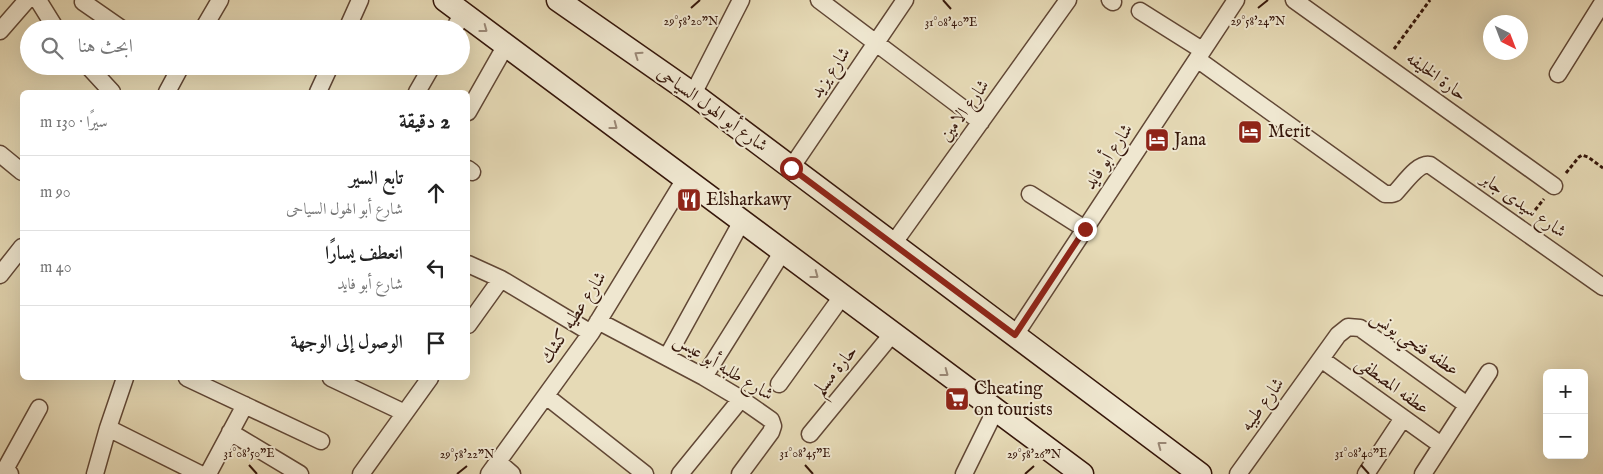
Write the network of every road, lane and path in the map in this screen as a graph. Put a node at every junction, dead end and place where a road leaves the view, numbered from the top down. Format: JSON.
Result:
{"nodes":[{"id":1,"x":27,"y":0,"type":"edge"},
{"id":2,"x":38,"y":0,"type":"edge"},
{"id":3,"x":220,"y":0,"type":"edge"},
{"id":4,"x":360,"y":0,"type":"edge"},
{"id":5,"x":741,"y":0,"type":"edge"},
{"id":6,"x":819,"y":0,"type":"edge"},
{"id":7,"x":905,"y":0,"type":"edge"},
{"id":8,"x":1068,"y":0,"type":"edge"},
{"id":9,"x":1236,"y":0,"type":"edge"},
{"id":10,"x":1294,"y":0,"type":"edge"},
{"id":11,"x":1430,"y":0,"type":"edge"},
{"id":12,"x":82,"y":2,"type":"dead end"},
{"id":13,"x":1603,"y":2,"type":"edge"},
{"id":14,"x":571,"y":3,"type":"edge"},
{"id":15,"x":1140,"y":11,"type":"dead end"},
{"id":16,"x":50,"y":20,"type":"edge"},
{"id":17,"x":109,"y":20,"type":"edge"},
{"id":18,"x":208,"y":20,"type":"edge"},
{"id":19,"x":351,"y":20,"type":"edge"},
{"id":20,"x":470,"y":24,"type":"edge"},
{"id":21,"x":0,"y":30,"type":"edge"},
{"id":22,"x":875,"y":44,"type":"junction"},
{"id":23,"x":506,"y":45,"type":"junction"},
{"id":24,"x":1200,"y":55,"type":"junction"},
{"id":25,"x":1383,"y":63,"type":"junction"},
{"id":26,"x":1558,"y":74,"type":"dead end"},
{"id":27,"x":96,"y":75,"type":"edge"},
{"id":28,"x":176,"y":75,"type":"edge"},
{"id":29,"x":326,"y":75,"type":"edge"},
{"id":30,"x":427,"y":75,"type":"edge"},
{"id":31,"x":110,"y":90,"type":"edge"},
{"id":32,"x":168,"y":90,"type":"edge"},
{"id":33,"x":319,"y":90,"type":"edge"},
{"id":34,"x":418,"y":90,"type":"edge"},
{"id":35,"x":693,"y":94,"type":"junction"},
{"id":36,"x":470,"y":108,"type":"edge"},
{"id":37,"x":981,"y":122,"type":"junction"},
{"id":38,"x":0,"y":154,"type":"edge"},
{"id":39,"x":791,"y":168,"type":"junction"},
{"id":40,"x":20,"y":170,"type":"edge"},
{"id":41,"x":685,"y":179,"type":"junction"},
{"id":42,"x":1554,"y":186,"type":"dead end"},
{"id":43,"x":1030,"y":194,"type":"dead end"},
{"id":44,"x":742,"y":221,"type":"junction"},
{"id":45,"x":1085,"y":229,"type":"junction"},
{"id":46,"x":893,"y":244,"type":"junction"},
{"id":47,"x":20,"y":251,"type":"edge"},
{"id":48,"x":784,"y":251,"type":"junction"},
{"id":49,"x":470,"y":265,"type":"edge"},
{"id":50,"x":0,"y":275,"type":"edge"},
{"id":51,"x":500,"y":279,"type":"junction"},
{"id":52,"x":1603,"y":287,"type":"edge"},
{"id":53,"x":843,"y":295,"type":"junction"},
{"id":54,"x":470,"y":322,"type":"edge"},
{"id":55,"x":595,"y":327,"type":"junction"},
{"id":56,"x":893,"y":333,"type":"junction"},
{"id":57,"x":1015,"y":335,"type":"junction"},
{"id":58,"x":667,"y":357,"type":"junction"},
{"id":59,"x":1321,"y":359,"type":"junction"},
{"id":60,"x":1489,"y":372,"type":"dead end"},
{"id":61,"x":704,"y":377,"type":"junction"},
{"id":62,"x":124,"y":380,"type":"edge"},
{"id":63,"x":191,"y":380,"type":"edge"},
{"id":64,"x":335,"y":380,"type":"edge"},
{"id":65,"x":429,"y":380,"type":"edge"},
{"id":66,"x":779,"y":384,"type":"dead end"},
{"id":67,"x":546,"y":396,"type":"junction"},
{"id":68,"x":741,"y":399,"type":"junction"},
{"id":69,"x":245,"y":405,"type":"junction"},
{"id":70,"x":1467,"y":405,"type":"junction"},
{"id":71,"x":39,"y":408,"type":"dead end"},
{"id":72,"x":995,"y":410,"type":"junction"},
{"id":73,"x":405,"y":413,"type":"junction"},
{"id":74,"x":1403,"y":418,"type":"junction"},
{"id":75,"x":108,"y":428,"type":"junction"},
{"id":76,"x":230,"y":432,"type":"junction"},
{"id":77,"x":810,"y":434,"type":"dead end"},
{"id":78,"x":321,"y":441,"type":"dead end"},
{"id":79,"x":1441,"y":445,"type":"junction"},
{"id":80,"x":493,"y":468,"type":"edge"},
{"id":81,"x":1196,"y":473,"type":"edge"},
{"id":82,"x":10,"y":474,"type":"edge"},
{"id":83,"x":95,"y":474,"type":"edge"},
{"id":84,"x":200,"y":474,"type":"edge"},
{"id":85,"x":208,"y":474,"type":"edge"},
{"id":86,"x":300,"y":474,"type":"edge"},
{"id":87,"x":361,"y":474,"type":"edge"},
{"id":88,"x":512,"y":474,"type":"edge"},
{"id":89,"x":646,"y":474,"type":"edge"},
{"id":90,"x":680,"y":474,"type":"edge"},
{"id":91,"x":740,"y":474,"type":"edge"},
{"id":92,"x":964,"y":474,"type":"edge"},
{"id":93,"x":1082,"y":474,"type":"edge"},
{"id":94,"x":1238,"y":474,"type":"edge"},
{"id":95,"x":1366,"y":474,"type":"edge"},
{"id":96,"x":1423,"y":474,"type":"edge"}],
"edges":[{"from":1,"to":21,"type":"street"},
{"from":2,"to":16,"type":"street"},
{"from":3,"to":18,"type":"street"},
{"from":4,"to":19,"type":"street"},
{"from":5,"to":35,"type":"street"},
{"from":6,"to":22,"type":"street"},
{"from":7,"to":22,"type":"street","name":"شارع يزيد"},
{"from":8,"to":37,"type":"street","name":"شارع الامين"},
{"from":9,"to":24,"type":"street","name":"شارع أبو فايد"},
{"from":10,"to":25,"type":"street","name":"حارة الخليفه"},
{"from":11,"to":25,"type":"path"},
{"from":12,"to":17,"type":"street"},
{"from":13,"to":26,"type":"street"},
{"from":35,"to":14,"type":"main road","name":"شارع أبو الهول السياحى","one_way":true},
{"from":15,"to":24,"type":"street"},
{"from":20,"to":23,"type":"main road","one_way":true},
{"from":22,"to":37,"type":"street"},
{"from":22,"to":39,"type":"street","name":"شارع يزيد"},
{"from":23,"to":36,"type":"street"},
{"from":23,"to":41,"type":"main road","one_way":true},
{"from":24,"to":45,"type":"street","name":"شارع أبو فايد"},
{"from":24,"to":52,"type":"street","name":"شارع سيدى جابر"},
{"from":25,"to":42,"type":"street","name":"حارة الخليفه"},
{"from":27,"to":31,"type":"street"},
{"from":28,"to":32,"type":"street"},
{"from":29,"to":33,"type":"street"},
{"from":30,"to":34,"type":"street"},
{"from":35,"to":39,"type":"main road","name":"شارع أبو الهول السياحى"},
{"from":37,"to":46,"type":"street","name":"شارع الامين"},
{"from":38,"to":40,"type":"street"},
{"from":39,"to":46,"type":"main road","name":"شارع أبو الهول السياحى"},
{"from":41,"to":44,"type":"main road"},
{"from":41,"to":55,"type":"street","name":"شارع عطيه كشك"},
{"from":43,"to":45,"type":"street"},
{"from":44,"to":48,"type":"main road"},
{"from":44,"to":58,"type":"street"},
{"from":45,"to":57,"type":"street","name":"شارع أبو فايد"},
{"from":46,"to":57,"type":"main road","name":"شارع أبو الهول السياحى"},
{"from":47,"to":50,"type":"street"},
{"from":48,"to":53,"type":"main road","one_way":true},
{"from":48,"to":61,"type":"street"},
{"from":49,"to":51,"type":"street","name":"شارع طلبه أبو عيس"},
{"from":51,"to":54,"type":"street"},
{"from":51,"to":55,"type":"street","name":"شارع طلبه أبو عيس"},
{"from":53,"to":56,"type":"main road"},
{"from":53,"to":66,"type":"street"},
{"from":55,"to":58,"type":"street","name":"شارع طلبه أبو عيس"},
{"from":55,"to":67,"type":"street","name":"شارع عطيه كشك"},
{"from":56,"to":72,"type":"main road","one_way":true},
{"from":56,"to":77,"type":"street","name":"حارة مسلم"},
{"from":81,"to":57,"type":"main road","name":"شارع أبو الهول السياحى","one_way":true},
{"from":58,"to":61,"type":"street","name":"شارع طلبه أبو عيس"},
{"from":59,"to":70,"type":"street","name":"عطفه فتحي يونس"},
{"from":59,"to":74,"type":"street","name":"عطفه المصطفى"},
{"from":59,"to":94,"type":"street","name":"شارع طيبه"},
{"from":60,"to":70,"type":"street"},
{"from":61,"to":68,"type":"street","name":"شارع طلبه أبو عيس"},
{"from":62,"to":75,"type":"street"},
{"from":63,"to":69,"type":"street"},
{"from":64,"to":73,"type":"street"},
{"from":65,"to":73,"type":"street"},
{"from":67,"to":80,"type":"street","name":"شارع عطيه كشك"},
{"from":67,"to":89,"type":"street"},
{"from":68,"to":90,"type":"street"},
{"from":68,"to":91,"type":"street","name":"شارع طلبه أبو عيس"},
{"from":69,"to":76,"type":"street"},
{"from":69,"to":78,"type":"street"},
{"from":70,"to":79,"type":"street"},
{"from":71,"to":82,"type":"street"},
{"from":72,"to":92,"type":"street"},
{"from":72,"to":93,"type":"main road"},
{"from":73,"to":87,"type":"street"},
{"from":74,"to":79,"type":"street","name":"عطفه المصطفى"},
{"from":74,"to":95,"type":"street"},
{"from":75,"to":83,"type":"street"},
{"from":75,"to":84,"type":"street"},
{"from":76,"to":85,"type":"street"},
{"from":76,"to":86,"type":"street"},
{"from":79,"to":96,"type":"street"},
{"from":80,"to":88,"type":"street"}]}
